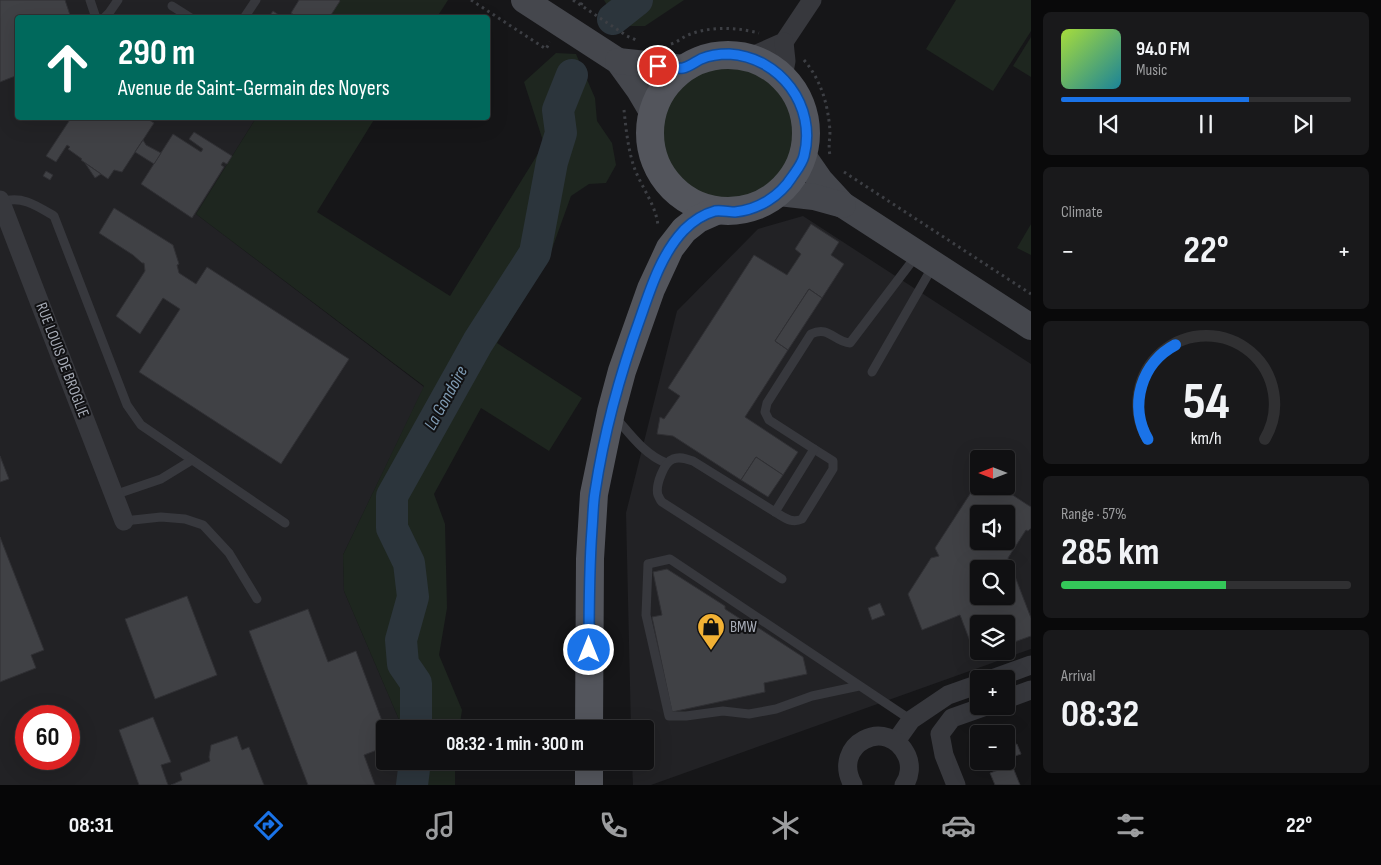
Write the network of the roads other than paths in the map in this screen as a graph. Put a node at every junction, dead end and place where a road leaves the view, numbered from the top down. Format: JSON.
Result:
{"nodes":[{"id":1,"x":90,"y":0,"type":"edge"},
{"id":2,"x":118,"y":0,"type":"edge"},
{"id":3,"x":256,"y":0,"type":"edge"},
{"id":4,"x":524,"y":0,"type":"edge"},
{"id":5,"x":812,"y":0,"type":"edge"},
{"id":6,"x":172,"y":6,"type":"dead end"},
{"id":7,"x":95,"y":15,"type":"edge"},
{"id":8,"x":107,"y":15,"type":"edge"},
{"id":9,"x":186,"y":15,"type":"edge"},
{"id":10,"x":246,"y":15,"type":"edge"},
{"id":11,"x":784,"y":42,"type":"junction"},
{"id":12,"x":750,"y":57,"type":"junction"},
{"id":13,"x":618,"y":61,"type":"junction"},
{"id":14,"x":684,"y":68,"type":"junction"},
{"id":15,"x":783,"y":77,"type":"junction"},
{"id":16,"x":652,"y":112,"type":"junction"},
{"id":17,"x":804,"y":158,"type":"junction"},
{"id":18,"x":670,"y":186,"type":"junction"},
{"id":19,"x":779,"y":193,"type":"junction"},
{"id":20,"x":0,"y":201,"type":"edge"},
{"id":21,"x":843,"y":205,"type":"junction"},
{"id":22,"x":716,"y":211,"type":"junction"},
{"id":23,"x":670,"y":248,"type":"junction"},
{"id":24,"x":926,"y":259,"type":"junction"},
{"id":25,"x":1031,"y":327,"type":"edge"},
{"id":26,"x":872,"y":372,"type":"dead end"},
{"id":27,"x":610,"y":412,"type":"junction"},
{"id":28,"x":814,"y":449,"type":"junction"},
{"id":29,"x":192,"y":460,"type":"junction"},
{"id":30,"x":666,"y":463,"type":"junction"},
{"id":31,"x":114,"y":495,"type":"junction"},
{"id":32,"x":775,"y":512,"type":"junction"},
{"id":33,"x":124,"y":521,"type":"joint"},
{"id":34,"x":285,"y":523,"type":"dead end"},
{"id":35,"x":782,"y":579,"type":"dead end"},
{"id":36,"x":257,"y":599,"type":"dead end"},
{"id":37,"x":1031,"y":664,"type":"edge"},
{"id":38,"x":1015,"y":670,"type":"edge"},
{"id":39,"x":859,"y":686,"type":"junction"},
{"id":40,"x":970,"y":687,"type":"edge"},
{"id":41,"x":1031,"y":690,"type":"edge"},
{"id":42,"x":1015,"y":696,"type":"edge"},
{"id":43,"x":970,"y":712,"type":"edge"},
{"id":44,"x":589,"y":720,"type":"edge"},
{"id":45,"x":911,"y":720,"type":"junction"},
{"id":46,"x":896,"y":741,"type":"junction"},
{"id":47,"x":589,"y":770,"type":"edge"},
{"id":48,"x":589,"y":785,"type":"edge"},
{"id":49,"x":852,"y":785,"type":"edge"},
{"id":50,"x":904,"y":785,"type":"edge"},
{"id":51,"x":956,"y":785,"type":"edge"}],
"edges":[{"from":1,"to":7,"type":"lane"},
{"from":2,"to":8,"type":"lane"},
{"from":3,"to":10,"type":"lane"},
{"from":4,"to":13,"type":"main road"},
{"from":5,"to":11,"type":"street"},
{"from":6,"to":9,"type":"lane"},
{"from":11,"to":12,"type":"street"},
{"from":11,"to":15,"type":"street"},
{"from":12,"to":14,"type":"main road"},
{"from":12,"to":15,"type":"main road"},
{"from":13,"to":14,"type":"main road"},
{"from":13,"to":16,"type":"main road"},
{"from":14,"to":16,"type":"main road"},
{"from":15,"to":17,"type":"main road"},
{"from":16,"to":18,"type":"main road"},
{"from":17,"to":19,"type":"main road"},
{"from":17,"to":21,"type":"main road"},
{"from":18,"to":22,"type":"main road"},
{"from":18,"to":23,"type":"main road"},
{"from":19,"to":21,"type":"main road"},
{"from":19,"to":22,"type":"main road"},
{"from":20,"to":29,"type":"lane"},
{"from":20,"to":31,"type":"street","name":"RUE LOUIS DE BROGLIE"},
{"from":21,"to":24,"type":"main road"},
{"from":22,"to":23,"type":"main road"},
{"from":23,"to":27,"type":"main road"},
{"from":24,"to":25,"type":"main road"},
{"from":24,"to":26,"type":"lane"},
{"from":24,"to":28,"type":"lane"},
{"from":27,"to":30,"type":"lane"},
{"from":27,"to":44,"type":"main road"},
{"from":28,"to":32,"type":"lane"},
{"from":28,"to":32,"type":"lane"},
{"from":29,"to":31,"type":"lane"},
{"from":29,"to":34,"type":"lane"},
{"from":30,"to":32,"type":"lane"},
{"from":30,"to":35,"type":"lane"},
{"from":31,"to":33,"type":"street","name":"RUE LOUIS DE BROGLIE"},
{"from":33,"to":36,"type":"lane"},
{"from":37,"to":38,"type":"street"},
{"from":39,"to":39,"type":"lane"},
{"from":39,"to":45,"type":"lane"},
{"from":40,"to":45,"type":"street"},
{"from":41,"to":42,"type":"street"},
{"from":43,"to":51,"type":"street"},
{"from":45,"to":46,"type":"street"},
{"from":46,"to":49,"type":"street"},
{"from":46,"to":50,"type":"street"},
{"from":47,"to":48,"type":"main road"}]}
